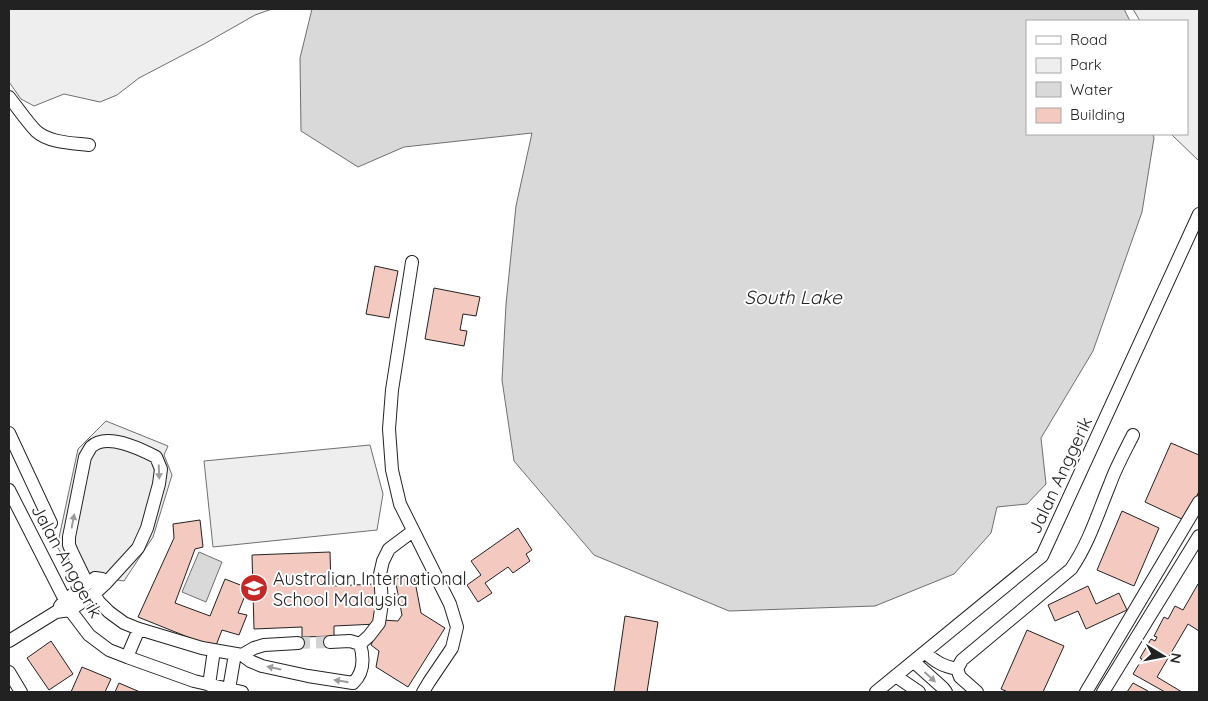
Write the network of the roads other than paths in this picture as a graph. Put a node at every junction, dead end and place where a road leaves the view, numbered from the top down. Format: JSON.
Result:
{"nodes":[{"id":1,"x":9,"y":97,"type":"edge"},
{"id":2,"x":89,"y":145,"type":"dead end"},
{"id":3,"x":1199,"y":214,"type":"edge"},
{"id":4,"x":412,"y":262,"type":"dead end"},
{"id":5,"x":9,"y":433,"type":"edge"},
{"id":6,"x":1133,"y":435,"type":"dead end"},
{"id":7,"x":9,"y":490,"type":"edge"},
{"id":8,"x":1199,"y":502,"type":"edge"},
{"id":9,"x":51,"y":523,"type":"dead end"},
{"id":10,"x":413,"y":531,"type":"junction"},
{"id":11,"x":1199,"y":536,"type":"edge"},
{"id":12,"x":90,"y":588,"type":"junction"},
{"id":13,"x":67,"y":605,"type":"junction"},
{"id":14,"x":139,"y":629,"type":"junction"},
{"id":15,"x":9,"y":641,"type":"edge"},
{"id":16,"x":330,"y":642,"type":"tunnel mouth"},
{"id":17,"x":298,"y":643,"type":"tunnel mouth"},
{"id":18,"x":360,"y":644,"type":"junction"},
{"id":19,"x":214,"y":650,"type":"junction"},
{"id":20,"x":926,"y":652,"type":"junction"},
{"id":21,"x":239,"y":655,"type":"junction"},
{"id":22,"x":127,"y":657,"type":"junction"},
{"id":23,"x":914,"y":662,"type":"junction"},
{"id":24,"x":957,"y":669,"type":"junction"},
{"id":25,"x":9,"y":672,"type":"edge"},
{"id":26,"x":897,"y":677,"type":"junction"},
{"id":27,"x":209,"y":684,"type":"junction"},
{"id":28,"x":229,"y":689,"type":"junction"},
{"id":29,"x":21,"y":692,"type":"edge"},
{"id":30,"x":242,"y":692,"type":"edge"},
{"id":31,"x":423,"y":692,"type":"edge"},
{"id":32,"x":876,"y":692,"type":"edge"},
{"id":33,"x":919,"y":692,"type":"edge"},
{"id":34,"x":946,"y":692,"type":"edge"},
{"id":35,"x":977,"y":692,"type":"edge"},
{"id":36,"x":1086,"y":692,"type":"edge"},
{"id":37,"x":1103,"y":692,"type":"edge"}],
"edges":[{"from":1,"to":2,"type":"street"},
{"from":3,"to":20,"type":"street","name":"Jalan Anggerik"},
{"from":4,"to":10,"type":"street"},
{"from":5,"to":9,"type":"street"},
{"from":6,"to":24,"type":"street"},
{"from":7,"to":13,"type":"street","name":"Jalan Anggerik"},
{"from":8,"to":36,"type":"street"},
{"from":10,"to":18,"type":"street"},
{"from":10,"to":31,"type":"street"},
{"from":11,"to":37,"type":"street"},
{"from":12,"to":12,"type":"street","one_way":true},
{"from":12,"to":13,"type":"street"},
{"from":12,"to":14,"type":"street"},
{"from":13,"to":15,"type":"street"},
{"from":13,"to":22,"type":"street","name":"Jalan Anggerik"},
{"from":14,"to":19,"type":"street"},
{"from":14,"to":22,"type":"street"},
{"from":16,"to":18,"type":"street"},
{"from":17,"to":21,"type":"street"},
{"from":18,"to":21,"type":"street","one_way":true},
{"from":19,"to":21,"type":"street"},
{"from":19,"to":27,"type":"street"},
{"from":20,"to":23,"type":"street","name":"Jalan Anggerik"},
{"from":20,"to":24,"type":"street"},
{"from":21,"to":28,"type":"street"},
{"from":22,"to":27,"type":"street","name":"Jalan Anggerik"},
{"from":23,"to":26,"type":"street","name":"Jalan Anggerik"},
{"from":23,"to":34,"type":"street","one_way":true},
{"from":24,"to":35,"type":"street"},
{"from":25,"to":29,"type":"street"},
{"from":26,"to":32,"type":"street","name":"Jalan Anggerik"},
{"from":26,"to":33,"type":"street"},
{"from":27,"to":28,"type":"street","name":"Jalan Anggerik"},
{"from":28,"to":30,"type":"street","name":"Jalan Anggerik"}]}
